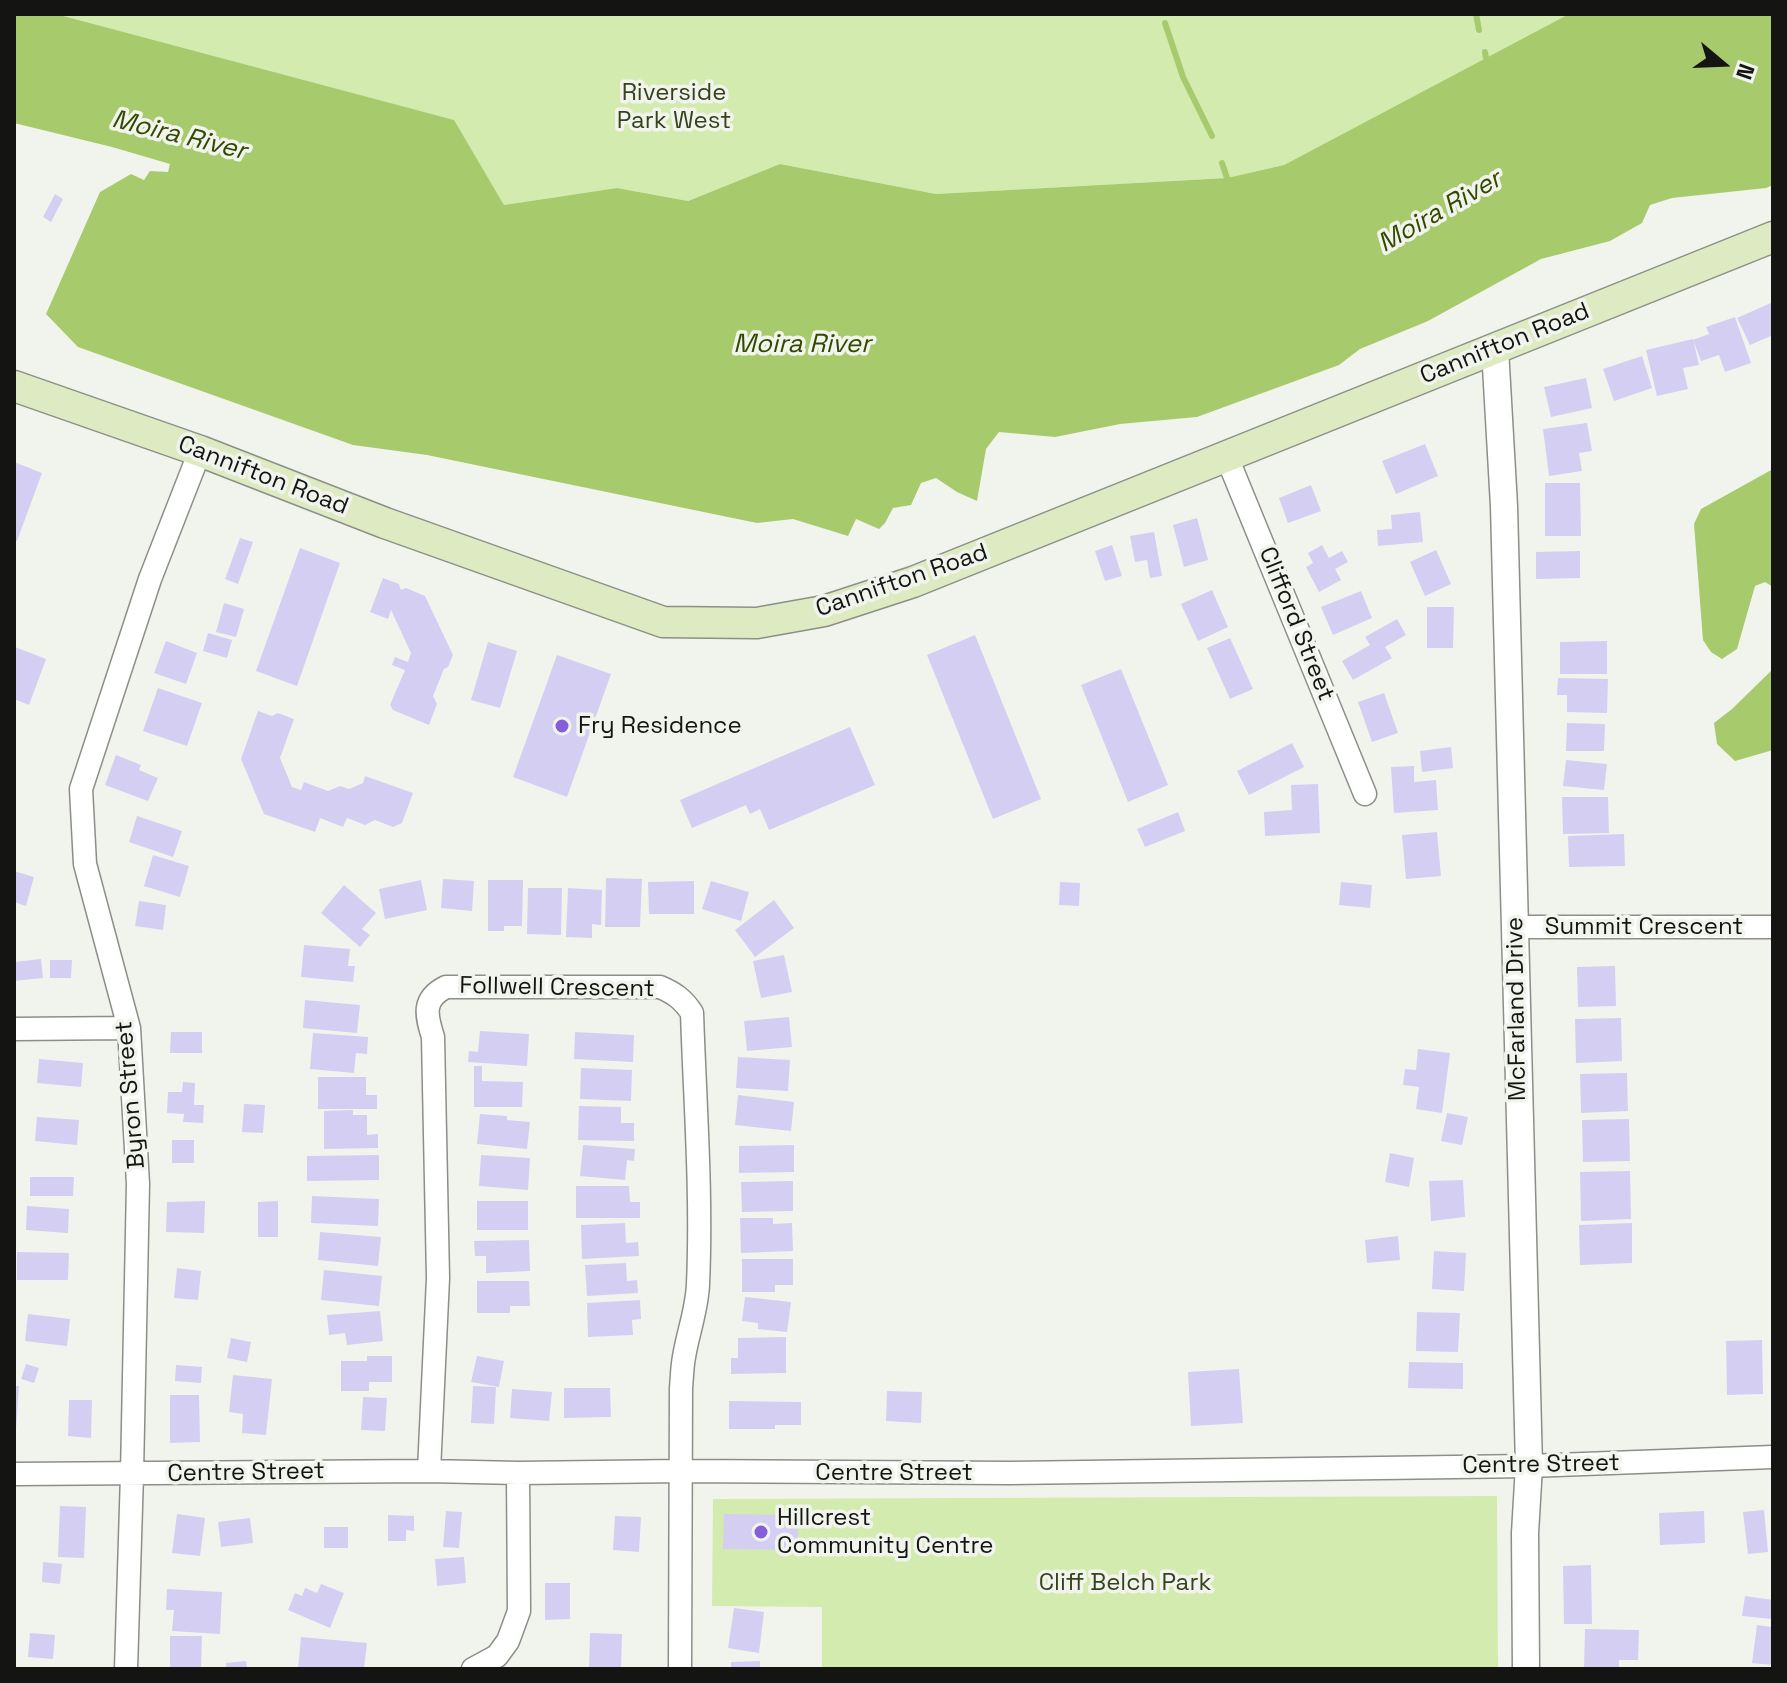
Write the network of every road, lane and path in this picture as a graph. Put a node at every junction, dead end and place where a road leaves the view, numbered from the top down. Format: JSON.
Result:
{"nodes":[{"id":1,"x":1773,"y":237,"type":"edge"},
{"id":2,"x":1495,"y":349,"type":"junction"},
{"id":3,"x":14,"y":386,"type":"edge"},
{"id":4,"x":200,"y":451,"type":"junction"},
{"id":5,"x":1226,"y":455,"type":"junction"},
{"id":6,"x":1365,"y":794,"type":"dead end"},
{"id":7,"x":1515,"y":927,"type":"junction"},
{"id":8,"x":1773,"y":927,"type":"edge"},
{"id":9,"x":129,"y":1028,"type":"junction"},
{"id":10,"x":14,"y":1029,"type":"edge"},
{"id":11,"x":1773,"y":1457,"type":"edge"},
{"id":12,"x":1529,"y":1466,"type":"junction"},
{"id":13,"x":429,"y":1471,"type":"junction"},
{"id":14,"x":682,"y":1471,"type":"junction"},
{"id":15,"x":518,"y":1473,"type":"junction"},
{"id":16,"x":14,"y":1474,"type":"edge"},
{"id":17,"x":132,"y":1474,"type":"junction"},
{"id":18,"x":126,"y":1669,"type":"edge"},
{"id":19,"x":473,"y":1669,"type":"edge"},
{"id":20,"x":680,"y":1669,"type":"edge"},
{"id":21,"x":1526,"y":1669,"type":"edge"}],
"edges":[{"from":1,"to":2,"type":"main road","name":"Cannifton Road"},
{"from":2,"to":5,"type":"main road","name":"Cannifton Road"},
{"from":2,"to":7,"type":"street","name":"McFarland Drive"},
{"from":3,"to":4,"type":"main road","name":"Cannifton Road"},
{"from":4,"to":5,"type":"main road","name":"Cannifton Road"},
{"from":4,"to":9,"type":"street","name":"Byron Street"},
{"from":5,"to":6,"type":"street","name":"Clifford Street"},
{"from":7,"to":8,"type":"street","name":"Summit Crescent"},
{"from":7,"to":12,"type":"street","name":"McFarland Drive"},
{"from":9,"to":10,"type":"street"},
{"from":9,"to":17,"type":"street","name":"Byron Street"},
{"from":11,"to":12,"type":"street","name":"Centre Street"},
{"from":12,"to":14,"type":"street","name":"Centre Street"},
{"from":12,"to":21,"type":"street","name":"McFarland Drive"},
{"from":13,"to":14,"type":"street","name":"Follwell Crescent"},
{"from":13,"to":15,"type":"street","name":"Centre Street"},
{"from":13,"to":17,"type":"street","name":"Centre Street"},
{"from":14,"to":15,"type":"street","name":"Centre Street"},
{"from":14,"to":20,"type":"street","name":"Follwell Crescent"},
{"from":15,"to":19,"type":"street"},
{"from":16,"to":17,"type":"street","name":"Centre Street"},
{"from":17,"to":18,"type":"street","name":"Byron Street"}]}
